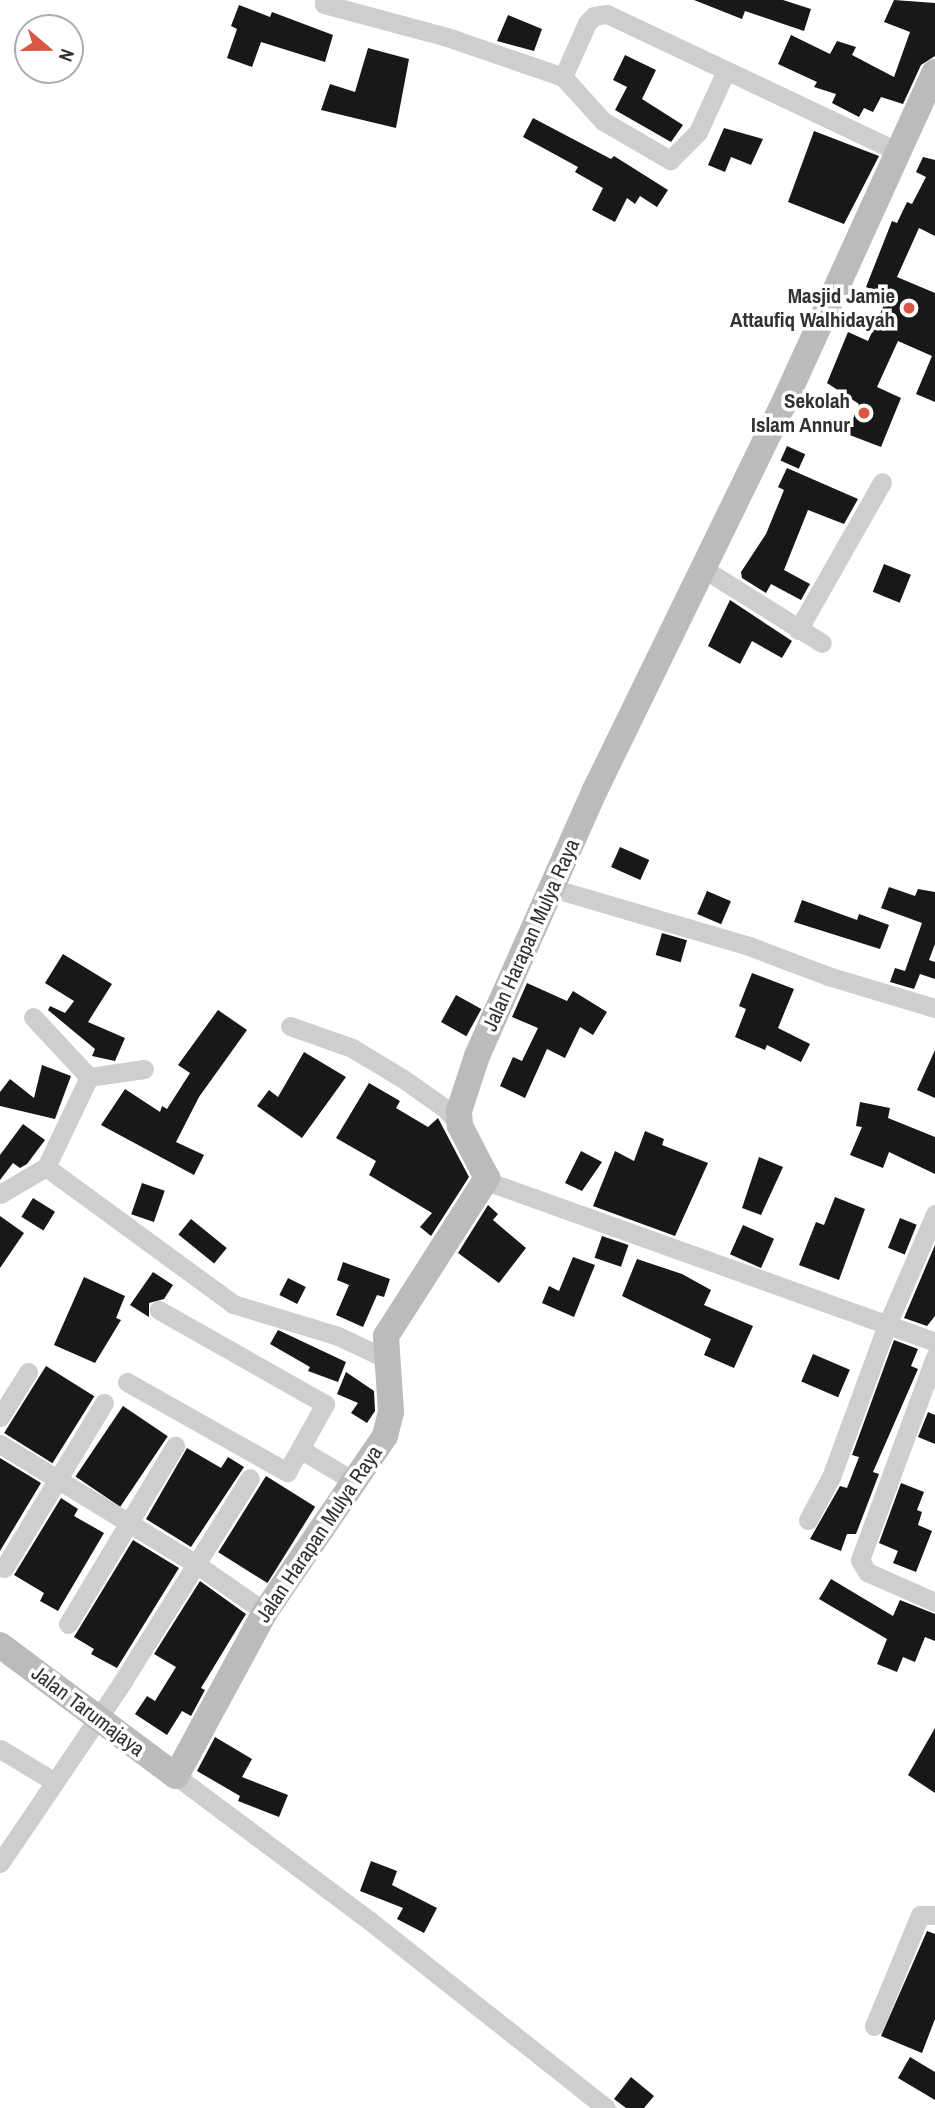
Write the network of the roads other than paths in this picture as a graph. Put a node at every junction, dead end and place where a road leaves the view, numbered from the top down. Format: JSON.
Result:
{"nodes":[{"id":1,"x":319,"y":1,"type":"edge"},
{"id":2,"x":935,"y":72,"type":"edge"},
{"id":3,"x":725,"y":73,"type":"junction"},
{"id":4,"x":563,"y":77,"type":"junction"},
{"id":5,"x":899,"y":152,"type":"junction"},
{"id":6,"x":882,"y":482,"type":"dead end"},
{"id":7,"x":704,"y":569,"type":"junction"},
{"id":8,"x":798,"y":630,"type":"junction"},
{"id":9,"x":822,"y":643,"type":"dead end"},
{"id":10,"x":552,"y":888,"type":"junction"},
{"id":11,"x":935,"y":1008,"type":"edge"},
{"id":12,"x":33,"y":1017,"type":"dead end"},
{"id":13,"x":289,"y":1026,"type":"dead end"},
{"id":14,"x":144,"y":1069,"type":"dead end"},
{"id":15,"x":89,"y":1077,"type":"junction"},
{"id":16,"x":460,"y":1126,"type":"junction"},
{"id":17,"x":46,"y":1167,"type":"junction"},
{"id":18,"x":486,"y":1181,"type":"junction"},
{"id":19,"x":0,"y":1194,"type":"edge"},
{"id":20,"x":935,"y":1214,"type":"edge"},
{"id":21,"x":159,"y":1310,"type":"dead end"},
{"id":22,"x":887,"y":1325,"type":"junction"},
{"id":23,"x":935,"y":1342,"type":"edge"},
{"id":24,"x":935,"y":1357,"type":"edge"},
{"id":25,"x":384,"y":1358,"type":"junction"},
{"id":26,"x":28,"y":1372,"type":"dead end"},
{"id":27,"x":127,"y":1381,"type":"dead end"},
{"id":28,"x":104,"y":1403,"type":"dead end"},
{"id":29,"x":0,"y":1417,"type":"edge"},
{"id":30,"x":0,"y":1444,"type":"edge"},
{"id":31,"x":175,"y":1446,"type":"dead end"},
{"id":32,"x":300,"y":1449,"type":"junction"},
{"id":33,"x":250,"y":1478,"type":"dead end"},
{"id":34,"x":57,"y":1480,"type":"junction"},
{"id":35,"x":355,"y":1482,"type":"junction"},
{"id":36,"x":808,"y":1520,"type":"dead end"},
{"id":37,"x":126,"y":1522,"type":"junction"},
{"id":38,"x":196,"y":1564,"type":"junction"},
{"id":39,"x":4,"y":1568,"type":"dead end"},
{"id":40,"x":935,"y":1602,"type":"edge"},
{"id":41,"x":265,"y":1612,"type":"junction"},
{"id":42,"x":68,"y":1624,"type":"dead end"},
{"id":43,"x":0,"y":1645,"type":"edge"},
{"id":44,"x":97,"y":1720,"type":"junction"},
{"id":45,"x":0,"y":1749,"type":"edge"},
{"id":46,"x":176,"y":1776,"type":"junction"},
{"id":47,"x":55,"y":1782,"type":"junction"},
{"id":48,"x":0,"y":1863,"type":"edge"},
{"id":49,"x":935,"y":1915,"type":"edge"},
{"id":50,"x":874,"y":2026,"type":"dead end"},
{"id":51,"x":606,"y":2108,"type":"edge"}],
"edges":[{"from":1,"to":4,"type":"street"},
{"from":2,"to":5,"type":"street","name":"Jalan Harapan Mulya Raya"},
{"from":3,"to":4,"type":"street"},
{"from":3,"to":4,"type":"street"},
{"from":3,"to":5,"type":"street"},
{"from":5,"to":7,"type":"street","name":"Jalan Harapan Mulya Raya"},
{"from":6,"to":8,"type":"street"},
{"from":7,"to":8,"type":"street"},
{"from":7,"to":10,"type":"street","name":"Jalan Harapan Mulya Raya"},
{"from":8,"to":9,"type":"street"},
{"from":10,"to":11,"type":"street"},
{"from":10,"to":16,"type":"street","name":"Jalan Harapan Mulya Raya"},
{"from":12,"to":15,"type":"street"},
{"from":13,"to":16,"type":"street"},
{"from":14,"to":15,"type":"street"},
{"from":15,"to":17,"type":"street"},
{"from":16,"to":18,"type":"street"},
{"from":17,"to":19,"type":"street"},
{"from":17,"to":25,"type":"street"},
{"from":18,"to":22,"type":"street"},
{"from":18,"to":25,"type":"street","name":"Jalan Harapan Mulya Raya"},
{"from":20,"to":22,"type":"street"},
{"from":21,"to":32,"type":"street"},
{"from":22,"to":23,"type":"street"},
{"from":22,"to":36,"type":"street"},
{"from":24,"to":40,"type":"street"},
{"from":25,"to":35,"type":"street","name":"Jalan Harapan Mulya Raya"},
{"from":26,"to":29,"type":"street"},
{"from":27,"to":32,"type":"street"},
{"from":28,"to":34,"type":"street"},
{"from":30,"to":34,"type":"street"},
{"from":31,"to":37,"type":"street"},
{"from":32,"to":35,"type":"street"},
{"from":33,"to":38,"type":"street"},
{"from":34,"to":37,"type":"street"},
{"from":34,"to":39,"type":"street"},
{"from":35,"to":41,"type":"street","name":"Jalan Harapan Mulya Raya"},
{"from":37,"to":38,"type":"street"},
{"from":37,"to":42,"type":"street"},
{"from":38,"to":41,"type":"street"},
{"from":38,"to":44,"type":"street"},
{"from":41,"to":46,"type":"street","name":"Jalan Harapan Mulya Raya"},
{"from":43,"to":44,"type":"street","name":"Jalan Tarumajaya"},
{"from":44,"to":46,"type":"street","name":"Jalan Tarumajaya"},
{"from":44,"to":47,"type":"street"},
{"from":45,"to":47,"type":"street"},
{"from":46,"to":51,"type":"street"},
{"from":47,"to":48,"type":"street"},
{"from":49,"to":50,"type":"street"}]}
